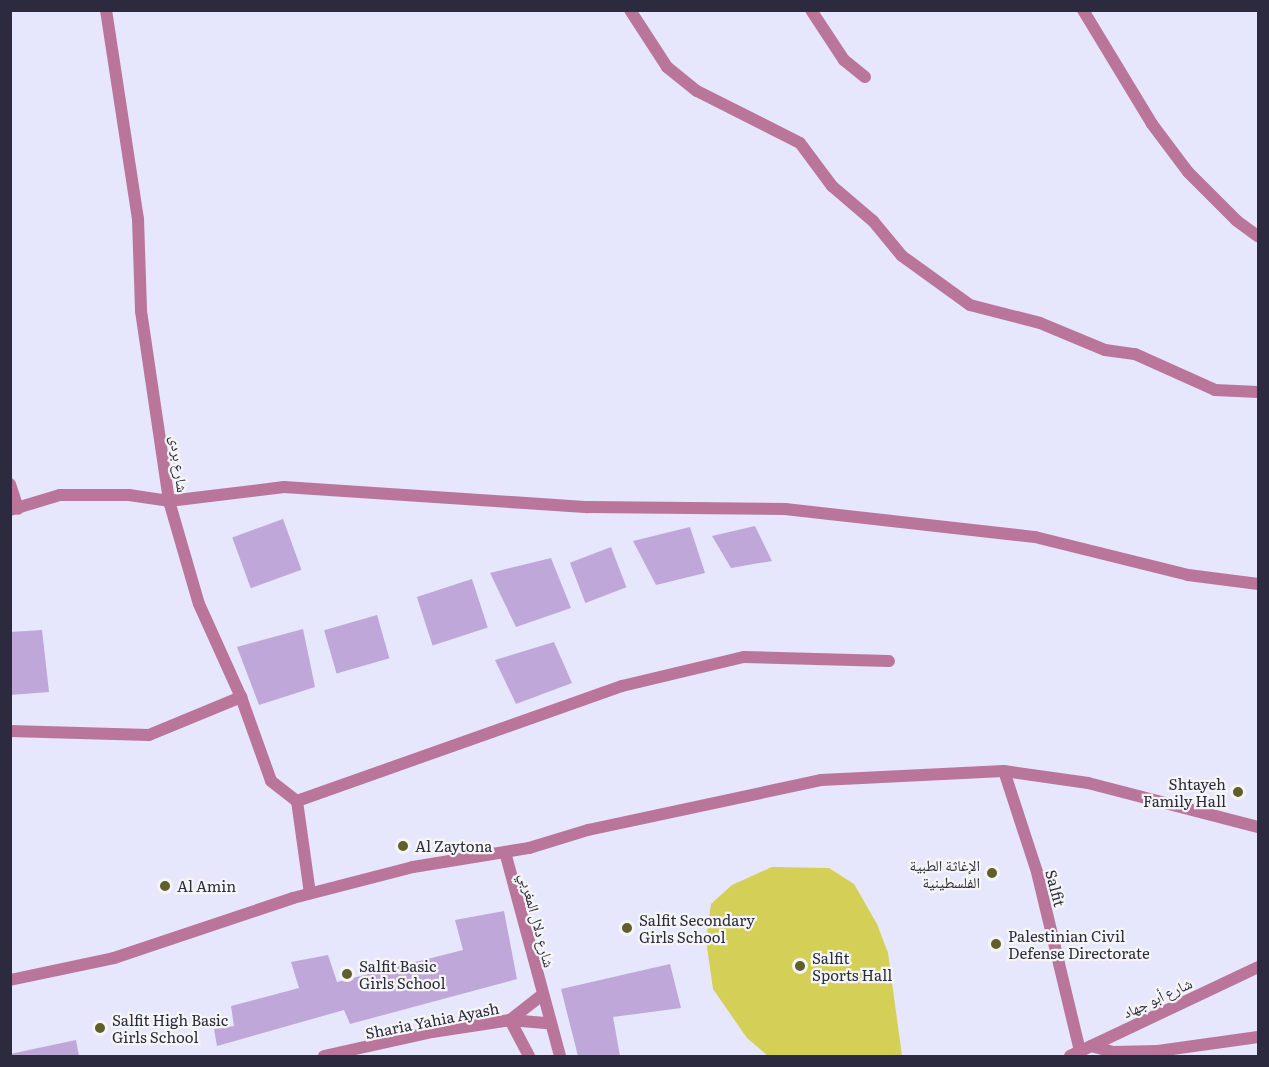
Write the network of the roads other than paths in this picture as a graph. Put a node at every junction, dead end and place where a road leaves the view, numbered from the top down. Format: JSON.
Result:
{"nodes":[{"id":1,"x":106,"y":10,"type":"edge"},
{"id":2,"x":630,"y":10,"type":"edge"},
{"id":3,"x":811,"y":10,"type":"edge"},
{"id":4,"x":1083,"y":10,"type":"edge"},
{"id":5,"x":865,"y":78,"type":"dead end"},
{"id":6,"x":1258,"y":236,"type":"edge"},
{"id":7,"x":1258,"y":392,"type":"edge"},
{"id":8,"x":10,"y":484,"type":"edge"},
{"id":9,"x":169,"y":501,"type":"junction"},
{"id":10,"x":14,"y":509,"type":"edge"},
{"id":11,"x":1258,"y":584,"type":"edge"},
{"id":12,"x":889,"y":661,"type":"dead end"},
{"id":13,"x":241,"y":697,"type":"junction"},
{"id":14,"x":10,"y":731,"type":"edge"},
{"id":15,"x":1004,"y":771,"type":"junction"},
{"id":16,"x":297,"y":801,"type":"junction"},
{"id":17,"x":1258,"y":827,"type":"edge"},
{"id":18,"x":505,"y":852,"type":"junction"},
{"id":19,"x":310,"y":893,"type":"junction"},
{"id":20,"x":1258,"y":967,"type":"edge"},
{"id":21,"x":10,"y":980,"type":"edge"},
{"id":22,"x":541,"y":996,"type":"junction"},
{"id":23,"x":510,"y":1020,"type":"junction"},
{"id":24,"x":548,"y":1023,"type":"junction"},
{"id":25,"x":1258,"y":1037,"type":"edge"},
{"id":26,"x":1080,"y":1051,"type":"edge"},
{"id":27,"x":324,"y":1056,"type":"edge"},
{"id":28,"x":529,"y":1056,"type":"edge"},
{"id":29,"x":560,"y":1056,"type":"edge"}],
"edges":[{"from":1,"to":9,"type":"street","name":"شارع بردى"},
{"from":2,"to":7,"type":"street"},
{"from":3,"to":5,"type":"street"},
{"from":4,"to":6,"type":"street"},
{"from":8,"to":10,"type":"street"},
{"from":9,"to":10,"type":"street"},
{"from":9,"to":11,"type":"street"},
{"from":9,"to":13,"type":"street","name":"شارع بردى"},
{"from":12,"to":16,"type":"street"},
{"from":13,"to":14,"type":"street"},
{"from":13,"to":16,"type":"street","name":"شارع بردى"},
{"from":15,"to":17,"type":"street"},
{"from":15,"to":18,"type":"street"},
{"from":15,"to":26,"type":"street","name":"Salfit"},
{"from":16,"to":19,"type":"street"},
{"from":18,"to":19,"type":"street"},
{"from":18,"to":22,"type":"street","name":"شارع دلال المغربي"},
{"from":19,"to":21,"type":"street"},
{"from":20,"to":26,"type":"street","name":"شارع أبو جهاد"},
{"from":22,"to":23,"type":"street"},
{"from":22,"to":24,"type":"street","name":"شارع دلال المغربي"},
{"from":23,"to":24,"type":"street","name":"Sharia Yahia Ayash"},
{"from":23,"to":27,"type":"street","name":"Sharia Yahia Ayash"},
{"from":23,"to":28,"type":"street"},
{"from":24,"to":29,"type":"street"},
{"from":25,"to":26,"type":"street"}]}
